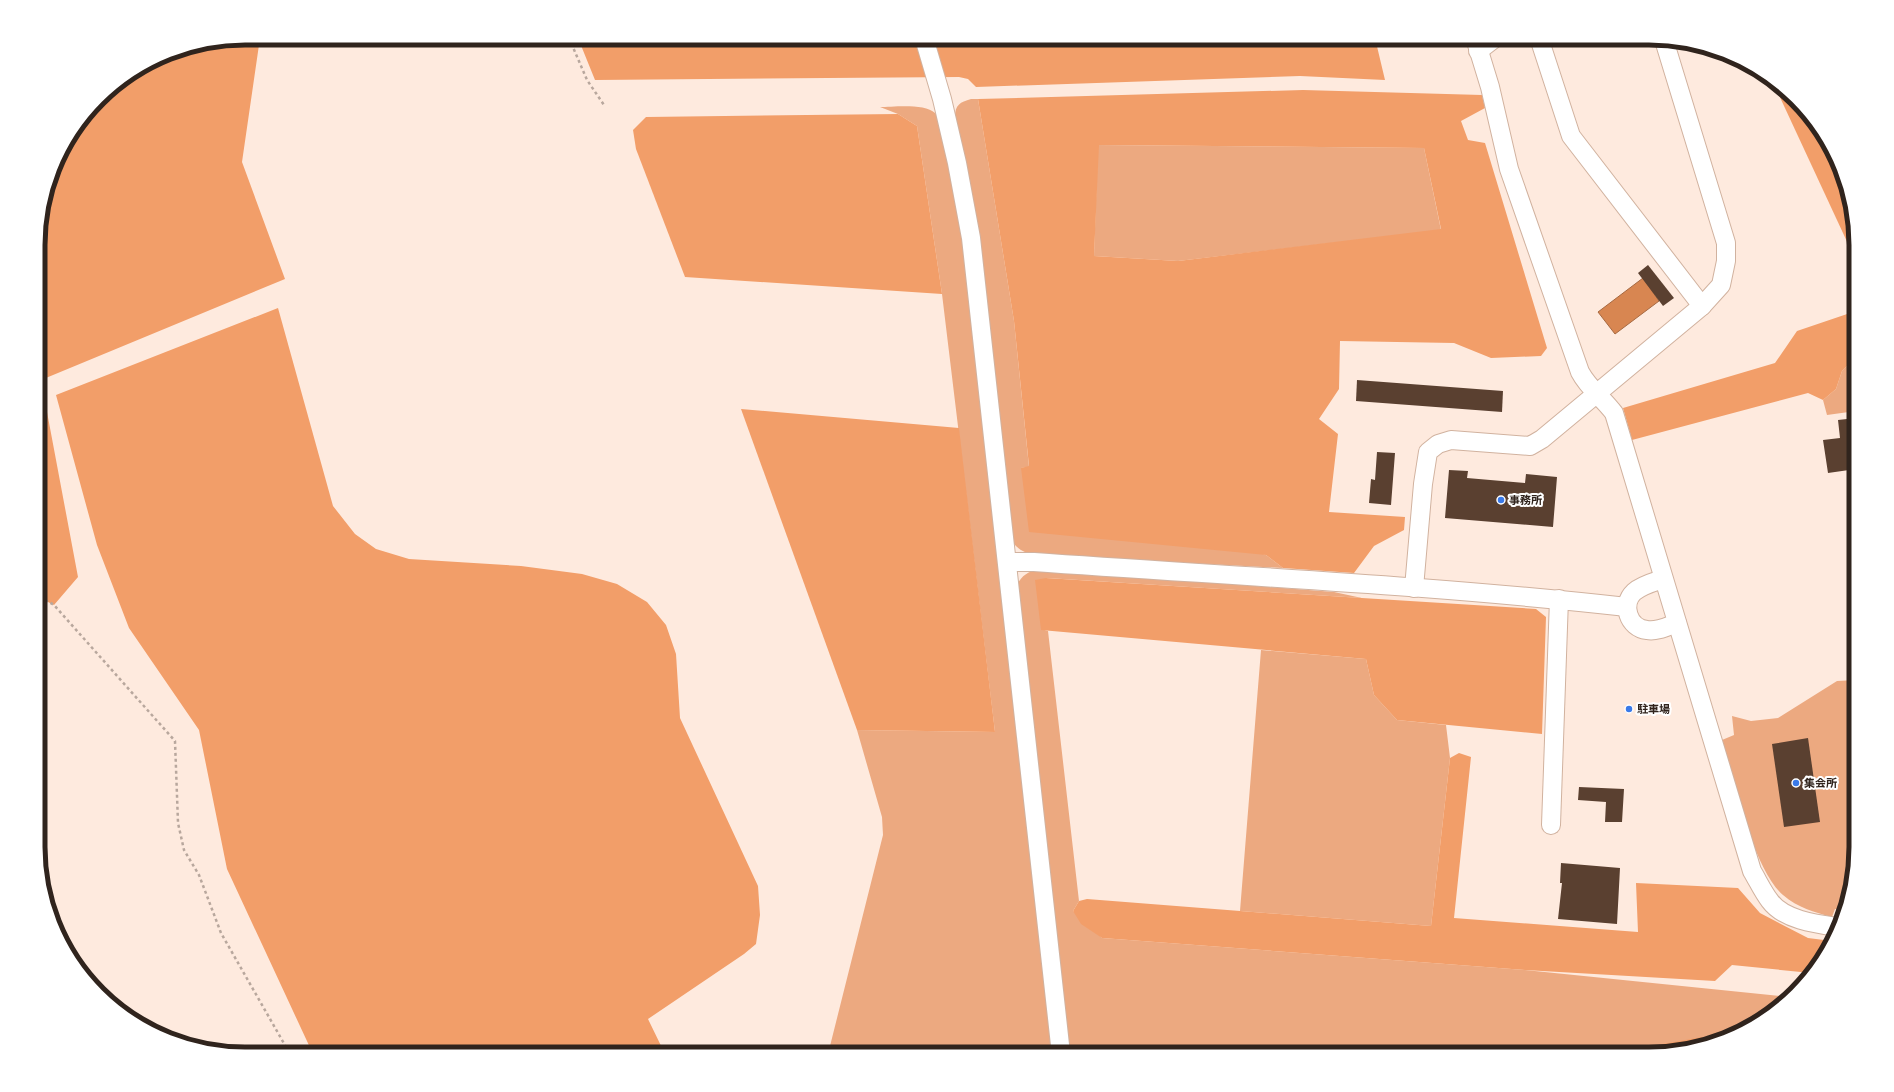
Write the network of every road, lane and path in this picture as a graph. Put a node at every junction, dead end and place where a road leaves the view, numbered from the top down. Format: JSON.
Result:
{"nodes":[{"id":1,"x":572,"y":45,"type":"edge"},
{"id":2,"x":926,"y":45,"type":"edge"},
{"id":3,"x":1476,"y":45,"type":"edge"},
{"id":4,"x":1541,"y":45,"type":"edge"},
{"id":5,"x":1666,"y":46,"type":"edge"},
{"id":6,"x":604,"y":105,"type":"dead end"},
{"id":7,"x":1702,"y":306,"type":"junction"},
{"id":8,"x":1597,"y":395,"type":"junction"},
{"id":9,"x":1008,"y":562,"type":"junction"},
{"id":10,"x":1663,"y":579,"type":"junction"},
{"id":11,"x":1414,"y":588,"type":"junction"},
{"id":12,"x":45,"y":599,"type":"edge"},
{"id":13,"x":1559,"y":599,"type":"junction"},
{"id":14,"x":1627,"y":607,"type":"junction"},
{"id":15,"x":1678,"y":623,"type":"junction"},
{"id":16,"x":1551,"y":825,"type":"dead end"},
{"id":17,"x":1832,"y":926,"type":"edge"},
{"id":18,"x":286,"y":1047,"type":"edge"},
{"id":19,"x":1060,"y":1047,"type":"edge"}],
"edges":[{"from":1,"to":6,"type":"path"},
{"from":2,"to":9,"type":"street"},
{"from":3,"to":8,"type":"street"},
{"from":4,"to":7,"type":"street"},
{"from":5,"to":7,"type":"street"},
{"from":7,"to":8,"type":"street"},
{"from":8,"to":10,"type":"street"},
{"from":8,"to":11,"type":"street"},
{"from":9,"to":11,"type":"street"},
{"from":9,"to":19,"type":"street"},
{"from":10,"to":14,"type":"street"},
{"from":10,"to":15,"type":"street"},
{"from":11,"to":13,"type":"street"},
{"from":12,"to":18,"type":"path"},
{"from":13,"to":14,"type":"street"},
{"from":13,"to":16,"type":"street"},
{"from":14,"to":15,"type":"street"},
{"from":15,"to":17,"type":"street"}]}
